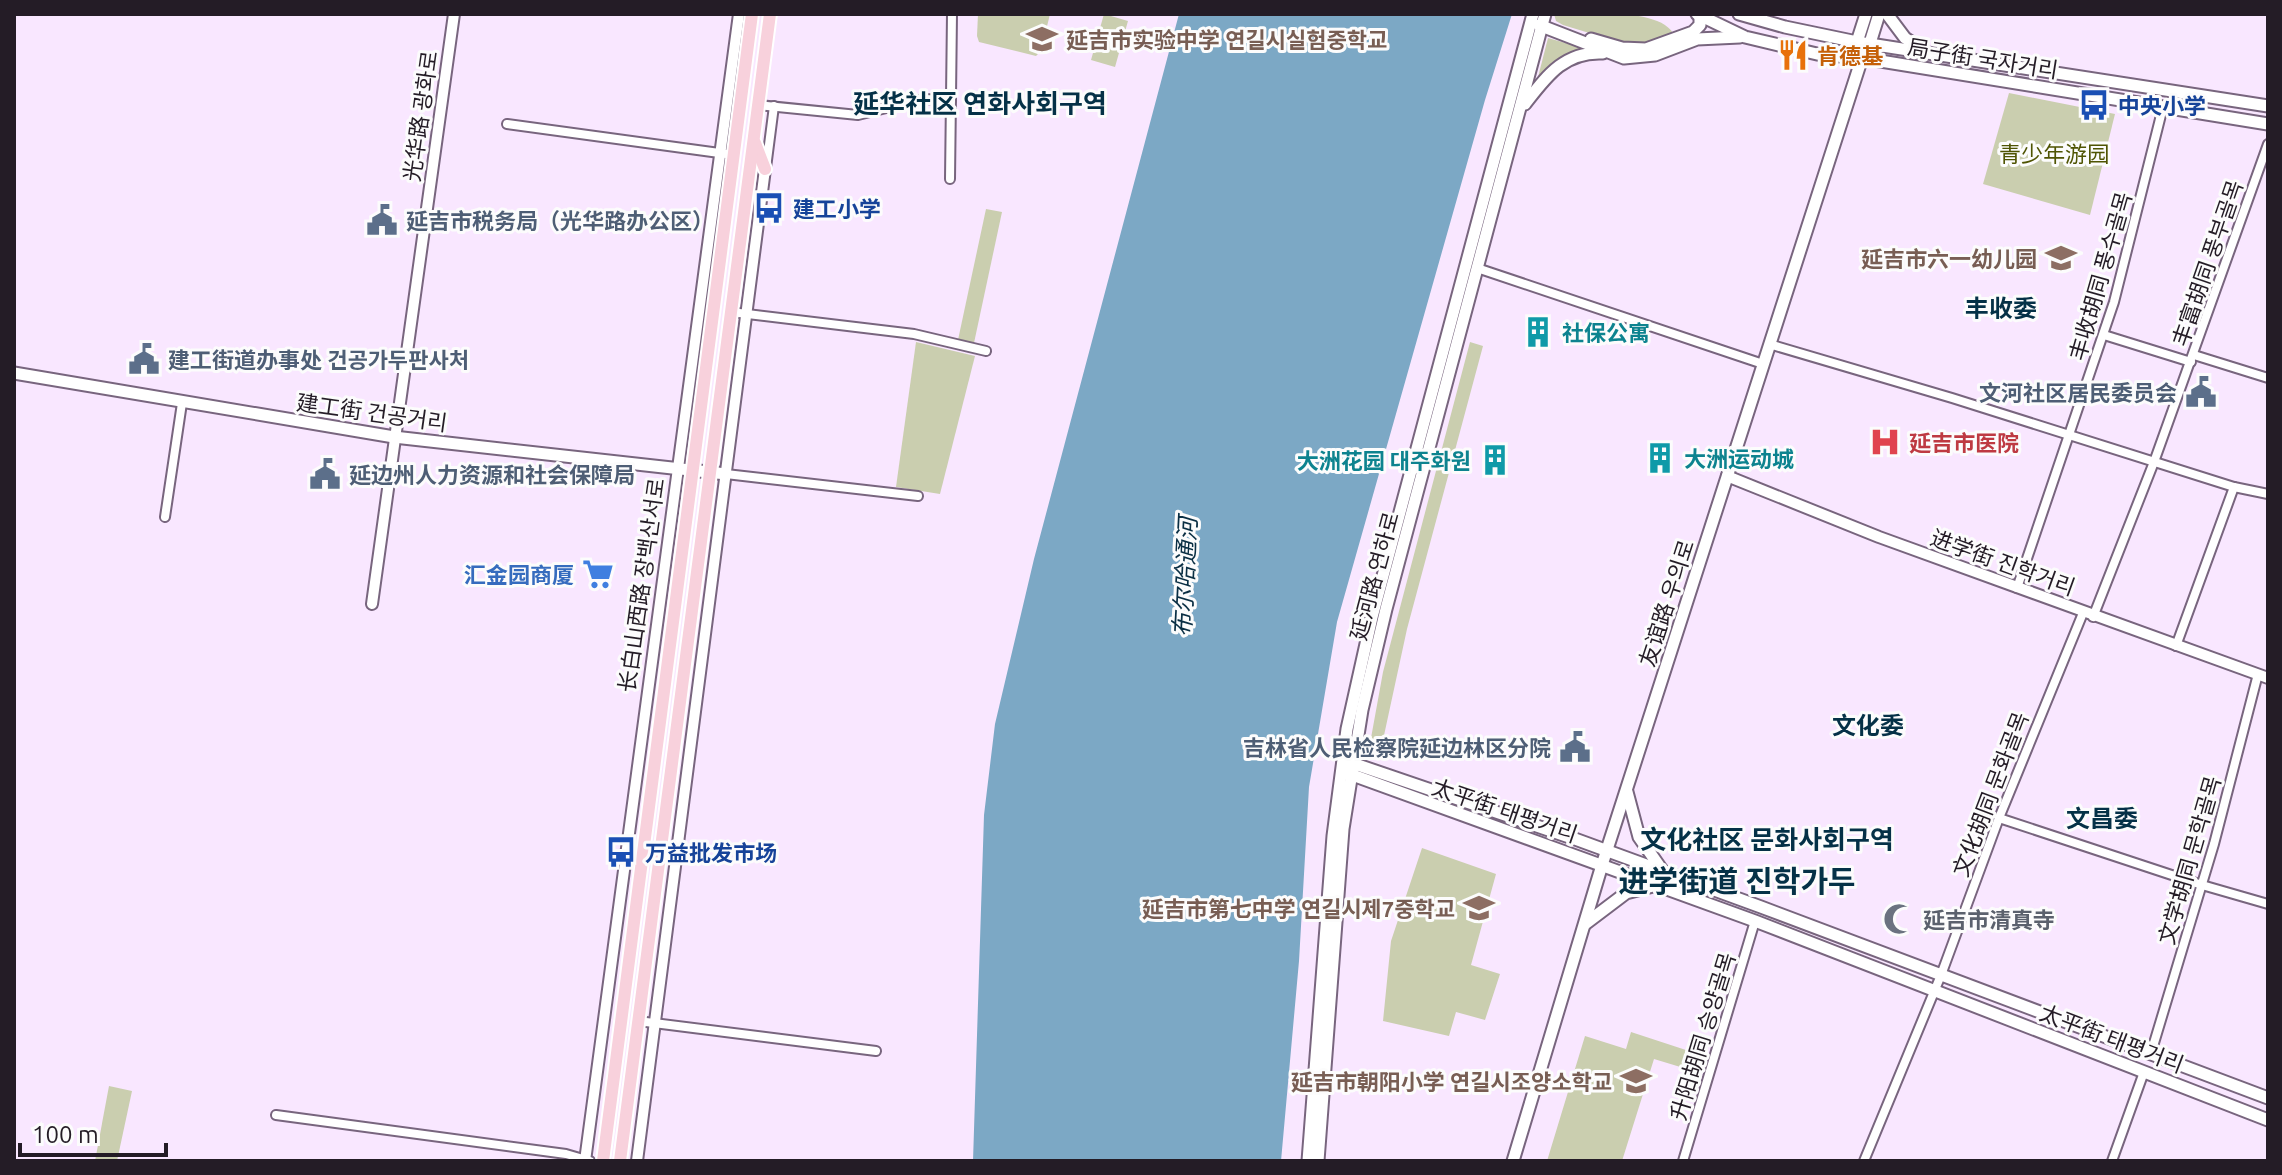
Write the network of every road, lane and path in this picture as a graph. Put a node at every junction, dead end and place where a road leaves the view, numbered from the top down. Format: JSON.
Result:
{"nodes":[{"id":1,"x":454,"y":14,"type":"edge"},
{"id":2,"x":739,"y":14,"type":"edge"},
{"id":3,"x":752,"y":14,"type":"edge"},
{"id":4,"x":770,"y":14,"type":"edge"},
{"id":5,"x":952,"y":14,"type":"edge"},
{"id":6,"x":1698,"y":14,"type":"edge"},
{"id":7,"x":1739,"y":14,"type":"edge"},
{"id":8,"x":1866,"y":14,"type":"edge"},
{"id":9,"x":1879,"y":14,"type":"edge"},
{"id":10,"x":1887,"y":14,"type":"edge"},
{"id":11,"x":1538,"y":19,"type":"edge"},
{"id":12,"x":1745,"y":37,"type":"junction"},
{"id":13,"x":1864,"y":42,"type":"junction"},
{"id":14,"x":1611,"y":54,"type":"junction"},
{"id":15,"x":1931,"y":54,"type":"junction"},
{"id":16,"x":1862,"y":58,"type":"junction"},
{"id":17,"x":951,"y":100,"type":"junction"},
{"id":18,"x":758,"y":105,"type":"junction"},
{"id":19,"x":774,"y":106,"type":"junction"},
{"id":20,"x":2268,"y":106,"type":"edge"},
{"id":21,"x":2163,"y":107,"type":"junction"},
{"id":22,"x":1520,"y":111,"type":"junction"},
{"id":23,"x":507,"y":124,"type":"dead end"},
{"id":24,"x":2268,"y":124,"type":"edge"},
{"id":25,"x":754,"y":140,"type":"junction"},
{"id":26,"x":2268,"y":144,"type":"edge"},
{"id":27,"x":727,"y":154,"type":"junction"},
{"id":28,"x":765,"y":169,"type":"junction"},
{"id":29,"x":950,"y":179,"type":"dead end"},
{"id":30,"x":1477,"y":268,"type":"junction"},
{"id":31,"x":731,"y":312,"type":"junction"},
{"id":32,"x":747,"y":314,"type":"junction"},
{"id":33,"x":2104,"y":335,"type":"junction"},
{"id":34,"x":1769,"y":344,"type":"junction"},
{"id":35,"x":986,"y":351,"type":"dead end"},
{"id":36,"x":2192,"y":358,"type":"junction"},
{"id":37,"x":1763,"y":364,"type":"junction"},
{"id":38,"x":14,"y":373,"type":"edge"},
{"id":39,"x":2268,"y":378,"type":"edge"},
{"id":40,"x":182,"y":403,"type":"junction"},
{"id":41,"x":2071,"y":436,"type":"junction"},
{"id":42,"x":394,"y":437,"type":"junction"},
{"id":43,"x":2154,"y":462,"type":"junction"},
{"id":44,"x":677,"y":470,"type":"junction"},
{"id":45,"x":692,"y":471,"type":"junction"},
{"id":46,"x":709,"y":473,"type":"junction"},
{"id":47,"x":726,"y":474,"type":"junction"},
{"id":48,"x":1727,"y":476,"type":"junction"},
{"id":49,"x":2234,"y":487,"type":"junction"},
{"id":50,"x":2268,"y":494,"type":"edge"},
{"id":51,"x":918,"y":496,"type":"dead end"},
{"id":52,"x":165,"y":517,"type":"dead end"},
{"id":53,"x":2017,"y":588,"type":"junction"},
{"id":54,"x":372,"y":604,"type":"dead end"},
{"id":55,"x":2088,"y":615,"type":"junction"},
{"id":56,"x":2176,"y":646,"type":"junction"},
{"id":57,"x":2263,"y":676,"type":"edge"},
{"id":58,"x":1346,"y":765,"type":"junction"},
{"id":59,"x":1350,"y":776,"type":"junction"},
{"id":60,"x":1626,"y":792,"type":"junction"},
{"id":61,"x":1999,"y":818,"type":"junction"},
{"id":62,"x":1607,"y":851,"type":"junction"},
{"id":63,"x":1602,"y":865,"type":"junction"},
{"id":64,"x":1663,"y":871,"type":"junction"},
{"id":65,"x":1657,"y":885,"type":"junction"},
{"id":66,"x":2202,"y":885,"type":"junction"},
{"id":67,"x":2268,"y":904,"type":"edge"},
{"id":68,"x":1755,"y":921,"type":"junction"},
{"id":69,"x":1584,"y":924,"type":"junction"},
{"id":70,"x":1941,"y":975,"type":"junction"},
{"id":71,"x":1933,"y":990,"type":"junction"},
{"id":72,"x":638,"y":1021,"type":"junction"},
{"id":73,"x":655,"y":1023,"type":"junction"},
{"id":74,"x":876,"y":1051,"type":"dead end"},
{"id":75,"x":2151,"y":1053,"type":"junction"},
{"id":76,"x":2144,"y":1072,"type":"junction"},
{"id":77,"x":2268,"y":1098,"type":"edge"},
{"id":78,"x":276,"y":1115,"type":"dead end"},
{"id":79,"x":2268,"y":1120,"type":"edge"},
{"id":80,"x":587,"y":1160,"type":"edge"},
{"id":81,"x":603,"y":1161,"type":"edge"},
{"id":82,"x":620,"y":1161,"type":"edge"},
{"id":83,"x":637,"y":1161,"type":"edge"},
{"id":84,"x":1308,"y":1161,"type":"edge"},
{"id":85,"x":1318,"y":1161,"type":"edge"},
{"id":86,"x":1513,"y":1161,"type":"edge"},
{"id":87,"x":1683,"y":1161,"type":"edge"},
{"id":88,"x":1864,"y":1161,"type":"edge"},
{"id":89,"x":2112,"y":1161,"type":"edge"}],
"edges":[{"from":1,"to":42,"type":"street","name":"光华路 광화로"},
{"from":2,"to":27,"type":"street","name":"长白山西路 장백산서로"},
{"from":3,"to":27,"type":"main road","name":"长白山西路 장백산서로"},
{"from":4,"to":18,"type":"main road"},
{"from":5,"to":17,"type":"street"},
{"from":6,"to":11,"type":"main road"},
{"from":6,"to":12,"type":"main road","name":"局子街 국자거리"},
{"from":7,"to":13,"type":"main road","name":"局子街 국자거리"},
{"from":8,"to":13,"type":"main road","name":"友谊路 우의로"},
{"from":9,"to":13,"type":"main road","name":"友谊路 우의로"},
{"from":10,"to":15,"type":"main road"},
{"from":11,"to":14,"type":"main road"},
{"from":11,"to":22,"type":"main road","name":"延河路 연하로"},
{"from":11,"to":58,"type":"main road","name":"延河路 연하로"},
{"from":12,"to":14,"type":"main road"},
{"from":12,"to":16,"type":"main road","name":"局子街 국자거리"},
{"from":13,"to":15,"type":"main road","name":"局子街 국자거리"},
{"from":13,"to":16,"type":"main road","name":"友谊路 우의로"},
{"from":14,"to":22,"type":"main road"},
{"from":15,"to":20,"type":"main road","name":"局子街 국자거리"},
{"from":16,"to":21,"type":"main road","name":"局子街 국자거리"},
{"from":16,"to":34,"type":"main road","name":"友谊路 우의로"},
{"from":17,"to":19,"type":"street"},
{"from":17,"to":29,"type":"street"},
{"from":18,"to":19,"type":"street"},
{"from":18,"to":25,"type":"main road"},
{"from":19,"to":28,"type":"street"},
{"from":21,"to":24,"type":"main road","name":"局子街 국자거리"},
{"from":21,"to":33,"type":"street","name":"丰收胡同 풍수골목"},
{"from":22,"to":30,"type":"main road","name":"延河路 연하로"},
{"from":23,"to":27,"type":"street"},
{"from":25,"to":28,"type":"main road"},
{"from":25,"to":31,"type":"main road"},
{"from":26,"to":36,"type":"street","name":"丰富胡同 풍부골목"},
{"from":27,"to":44,"type":"street","name":"长白山西路 장백산서로"},
{"from":27,"to":45,"type":"main road","name":"长白山西路 장백산서로"},
{"from":28,"to":32,"type":"street"},
{"from":30,"to":37,"type":"street"},
{"from":30,"to":58,"type":"main road","name":"延河路 연하로"},
{"from":31,"to":32,"type":"street"},
{"from":31,"to":46,"type":"main road"},
{"from":32,"to":35,"type":"street"},
{"from":32,"to":47,"type":"street"},
{"from":33,"to":36,"type":"street"},
{"from":33,"to":41,"type":"street","name":"丰收胡同 풍수골목"},
{"from":34,"to":37,"type":"main road","name":"友谊路 우의로"},
{"from":34,"to":41,"type":"street"},
{"from":36,"to":39,"type":"street"},
{"from":36,"to":43,"type":"street","name":"丰富胡同 풍부골목"},
{"from":37,"to":48,"type":"main road","name":"友谊路 우의로"},
{"from":38,"to":40,"type":"main road","name":"建工街 건공거리"},
{"from":40,"to":42,"type":"main road","name":"建工街 건공거리"},
{"from":40,"to":52,"type":"street"},
{"from":41,"to":43,"type":"street"},
{"from":41,"to":53,"type":"street","name":"丰收胡同 풍수골목"},
{"from":42,"to":44,"type":"main road","name":"建工街 건공거리"},
{"from":42,"to":54,"type":"street","name":"光华路 광화로"},
{"from":43,"to":49,"type":"street"},
{"from":43,"to":55,"type":"street","name":"丰富胡同 풍부골목"},
{"from":44,"to":45,"type":"main road","name":"建工街 건공거리"},
{"from":44,"to":80,"type":"street","name":"长白山西路 장백산서로"},
{"from":45,"to":46,"type":"main road","name":"建工街 건공거리"},
{"from":45,"to":81,"type":"main road","name":"长白山西路 장백산서로"},
{"from":46,"to":47,"type":"main road","name":"建工街 건공거리"},
{"from":46,"to":72,"type":"main road"},
{"from":47,"to":51,"type":"street"},
{"from":47,"to":73,"type":"street"},
{"from":48,"to":53,"type":"street","name":"进学街 진학거리"},
{"from":48,"to":60,"type":"main road","name":"友谊路 우의로"},
{"from":49,"to":50,"type":"street"},
{"from":49,"to":56,"type":"street"},
{"from":53,"to":55,"type":"street","name":"进学街 진학거리"},
{"from":55,"to":56,"type":"street","name":"进学街 진학거리"},
{"from":55,"to":61,"type":"street","name":"文化胡同 문화골목"},
{"from":56,"to":57,"type":"street","name":"进学街 진학거리"},
{"from":57,"to":66,"type":"street","name":"文学胡同 문학골목"},
{"from":58,"to":59,"type":"main road","name":"太平街 태평거리"},
{"from":58,"to":62,"type":"main road","name":"太平街 태평거리"},
{"from":58,"to":84,"type":"main road","name":"延河路 연하로"},
{"from":59,"to":63,"type":"main road","name":"太平街 태평거리"},
{"from":59,"to":85,"type":"main road"},
{"from":60,"to":62,"type":"main road","name":"友谊路 우의로"},
{"from":60,"to":64,"type":"main road"},
{"from":61,"to":66,"type":"street"},
{"from":61,"to":70,"type":"street","name":"文化胡同 문화골목"},
{"from":62,"to":63,"type":"main road","name":"友谊路 우의로"},
{"from":62,"to":64,"type":"main road","name":"太平街 태평거리"},
{"from":63,"to":65,"type":"main road","name":"太平街 태평거리"},
{"from":63,"to":69,"type":"main road","name":"友谊路 우의로"},
{"from":64,"to":70,"type":"main road","name":"太平街 태평거리"},
{"from":65,"to":68,"type":"main road","name":"太平街 태평거리"},
{"from":65,"to":69,"type":"main road"},
{"from":66,"to":67,"type":"street"},
{"from":66,"to":75,"type":"street","name":"文学胡同 문학골목"},
{"from":68,"to":71,"type":"main road","name":"太平街 태평거리"},
{"from":68,"to":87,"type":"street","name":"升阳胡同 승양골목"},
{"from":69,"to":86,"type":"main road","name":"友谊路 우의로"},
{"from":70,"to":71,"type":"street","name":"文化胡同 문화골목"},
{"from":70,"to":75,"type":"main road","name":"太平街 태평거리"},
{"from":71,"to":76,"type":"main road","name":"太平街 태평거리"},
{"from":71,"to":88,"type":"street","name":"文化胡同 문화골목"},
{"from":72,"to":73,"type":"street"},
{"from":72,"to":82,"type":"main road"},
{"from":73,"to":74,"type":"street"},
{"from":73,"to":83,"type":"street"},
{"from":75,"to":77,"type":"main road","name":"太平街 태평거리"},
{"from":76,"to":79,"type":"main road","name":"太平街 태평거리"},
{"from":76,"to":89,"type":"street"},
{"from":78,"to":80,"type":"street"}]}
